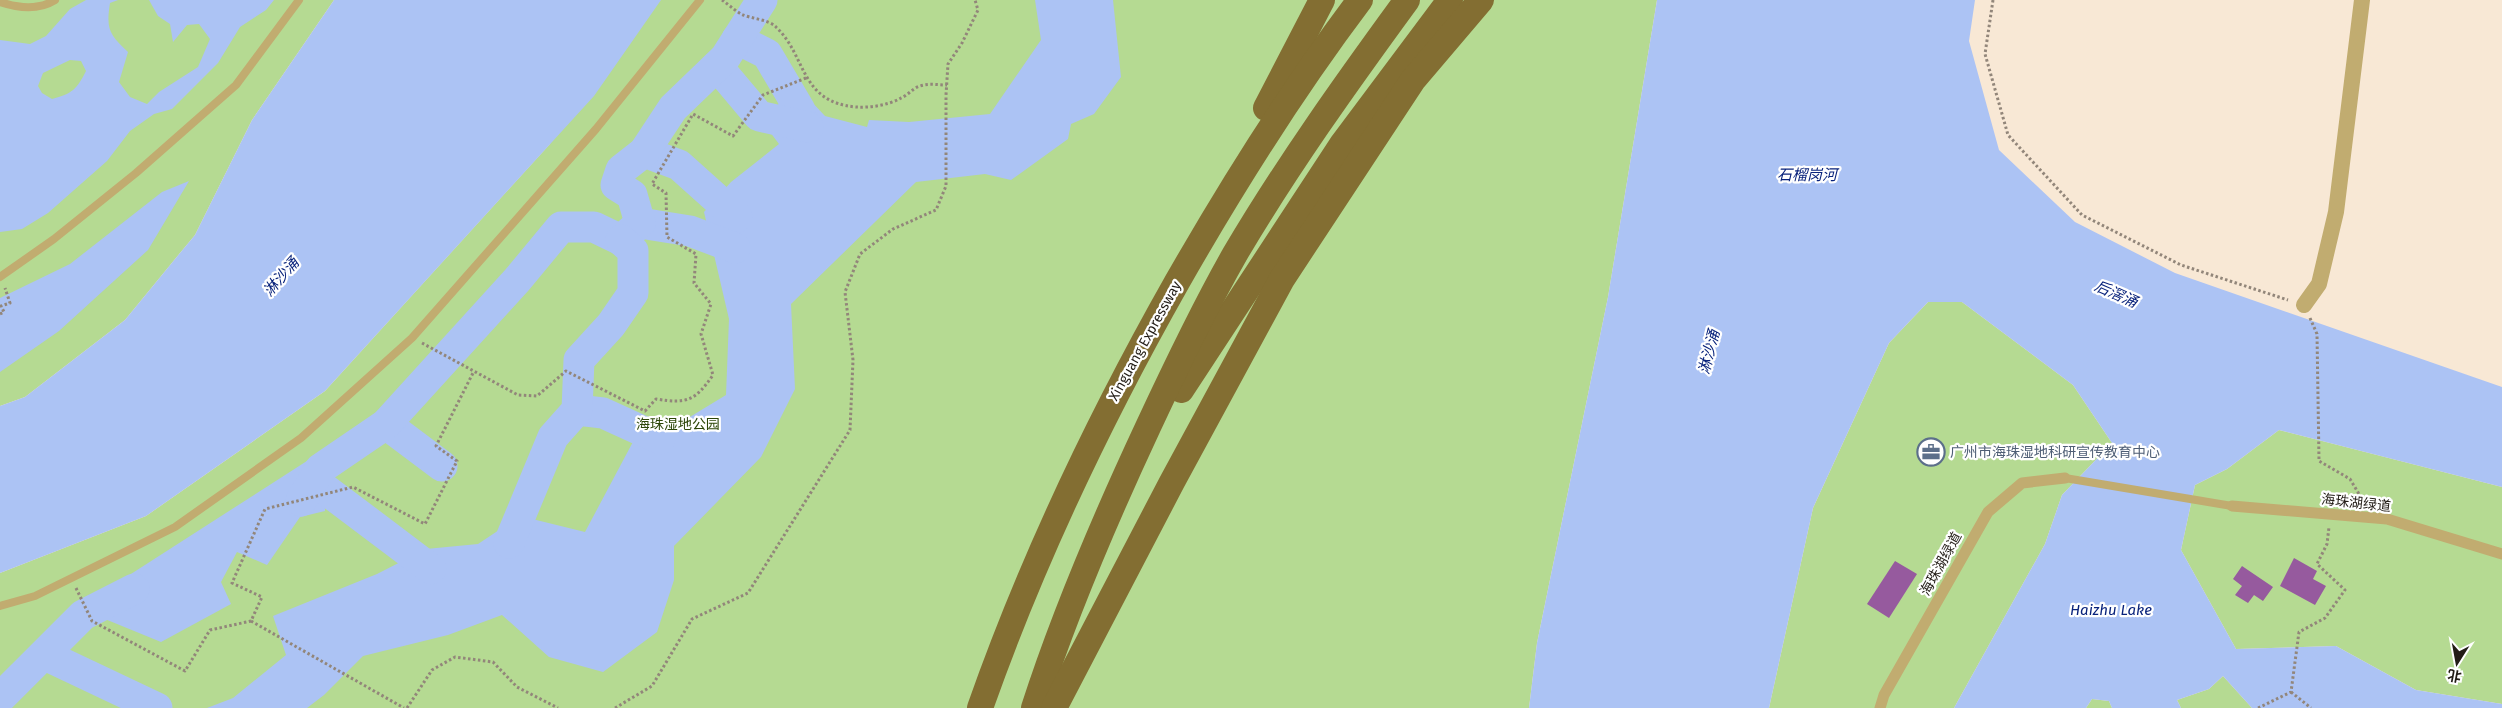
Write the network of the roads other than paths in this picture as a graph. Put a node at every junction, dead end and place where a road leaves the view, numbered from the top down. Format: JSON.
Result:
{"nodes":[{"id":1,"x":55,"y":0,"type":"edge"},
{"id":2,"x":299,"y":0,"type":"edge"},
{"id":3,"x":700,"y":0,"type":"edge"},
{"id":4,"x":1303,"y":0,"type":"edge"},
{"id":5,"x":1322,"y":0,"type":"edge"},
{"id":6,"x":1360,"y":0,"type":"edge"},
{"id":7,"x":1407,"y":0,"type":"edge"},
{"id":8,"x":1450,"y":0,"type":"edge"},
{"id":9,"x":1481,"y":0,"type":"edge"},
{"id":10,"x":2362,"y":0,"type":"edge"},
{"id":11,"x":0,"y":2,"type":"edge"},
{"id":12,"x":1210,"y":224,"type":"junction"},
{"id":13,"x":1,"y":277,"type":"edge"},
{"id":14,"x":2304,"y":305,"type":"road end"},
{"id":15,"x":1125,"y":477,"type":"junction"},
{"id":16,"x":2065,"y":478,"type":"joint"},
{"id":17,"x":2232,"y":506,"type":"joint"},
{"id":18,"x":2502,"y":554,"type":"edge"},
{"id":19,"x":0,"y":606,"type":"edge"},
{"id":20,"x":980,"y":708,"type":"edge"},
{"id":21,"x":1034,"y":708,"type":"edge"},
{"id":22,"x":1054,"y":708,"type":"edge"},
{"id":23,"x":1880,"y":708,"type":"edge"}],
"edges":[{"from":1,"to":11,"type":"lane"},
{"from":2,"to":13,"type":"lane"},
{"from":3,"to":19,"type":"lane"},
{"from":4,"to":12,"type":"highway"},
{"from":5,"to":12,"type":"highway"},
{"from":6,"to":12,"type":"highway","name":"Xinguang Expressway"},
{"from":7,"to":15,"type":"highway"},
{"from":8,"to":15,"type":"highway"},
{"from":9,"to":22,"type":"highway"},
{"from":10,"to":14,"type":"street"},
{"from":12,"to":20,"type":"highway","name":"Xinguang Expressway"},
{"from":15,"to":21,"type":"highway"},
{"from":16,"to":17,"type":"lane"},
{"from":16,"to":23,"type":"street","name":"海珠湖绿道"},
{"from":17,"to":18,"type":"street","name":"海珠湖绿道"}]}
